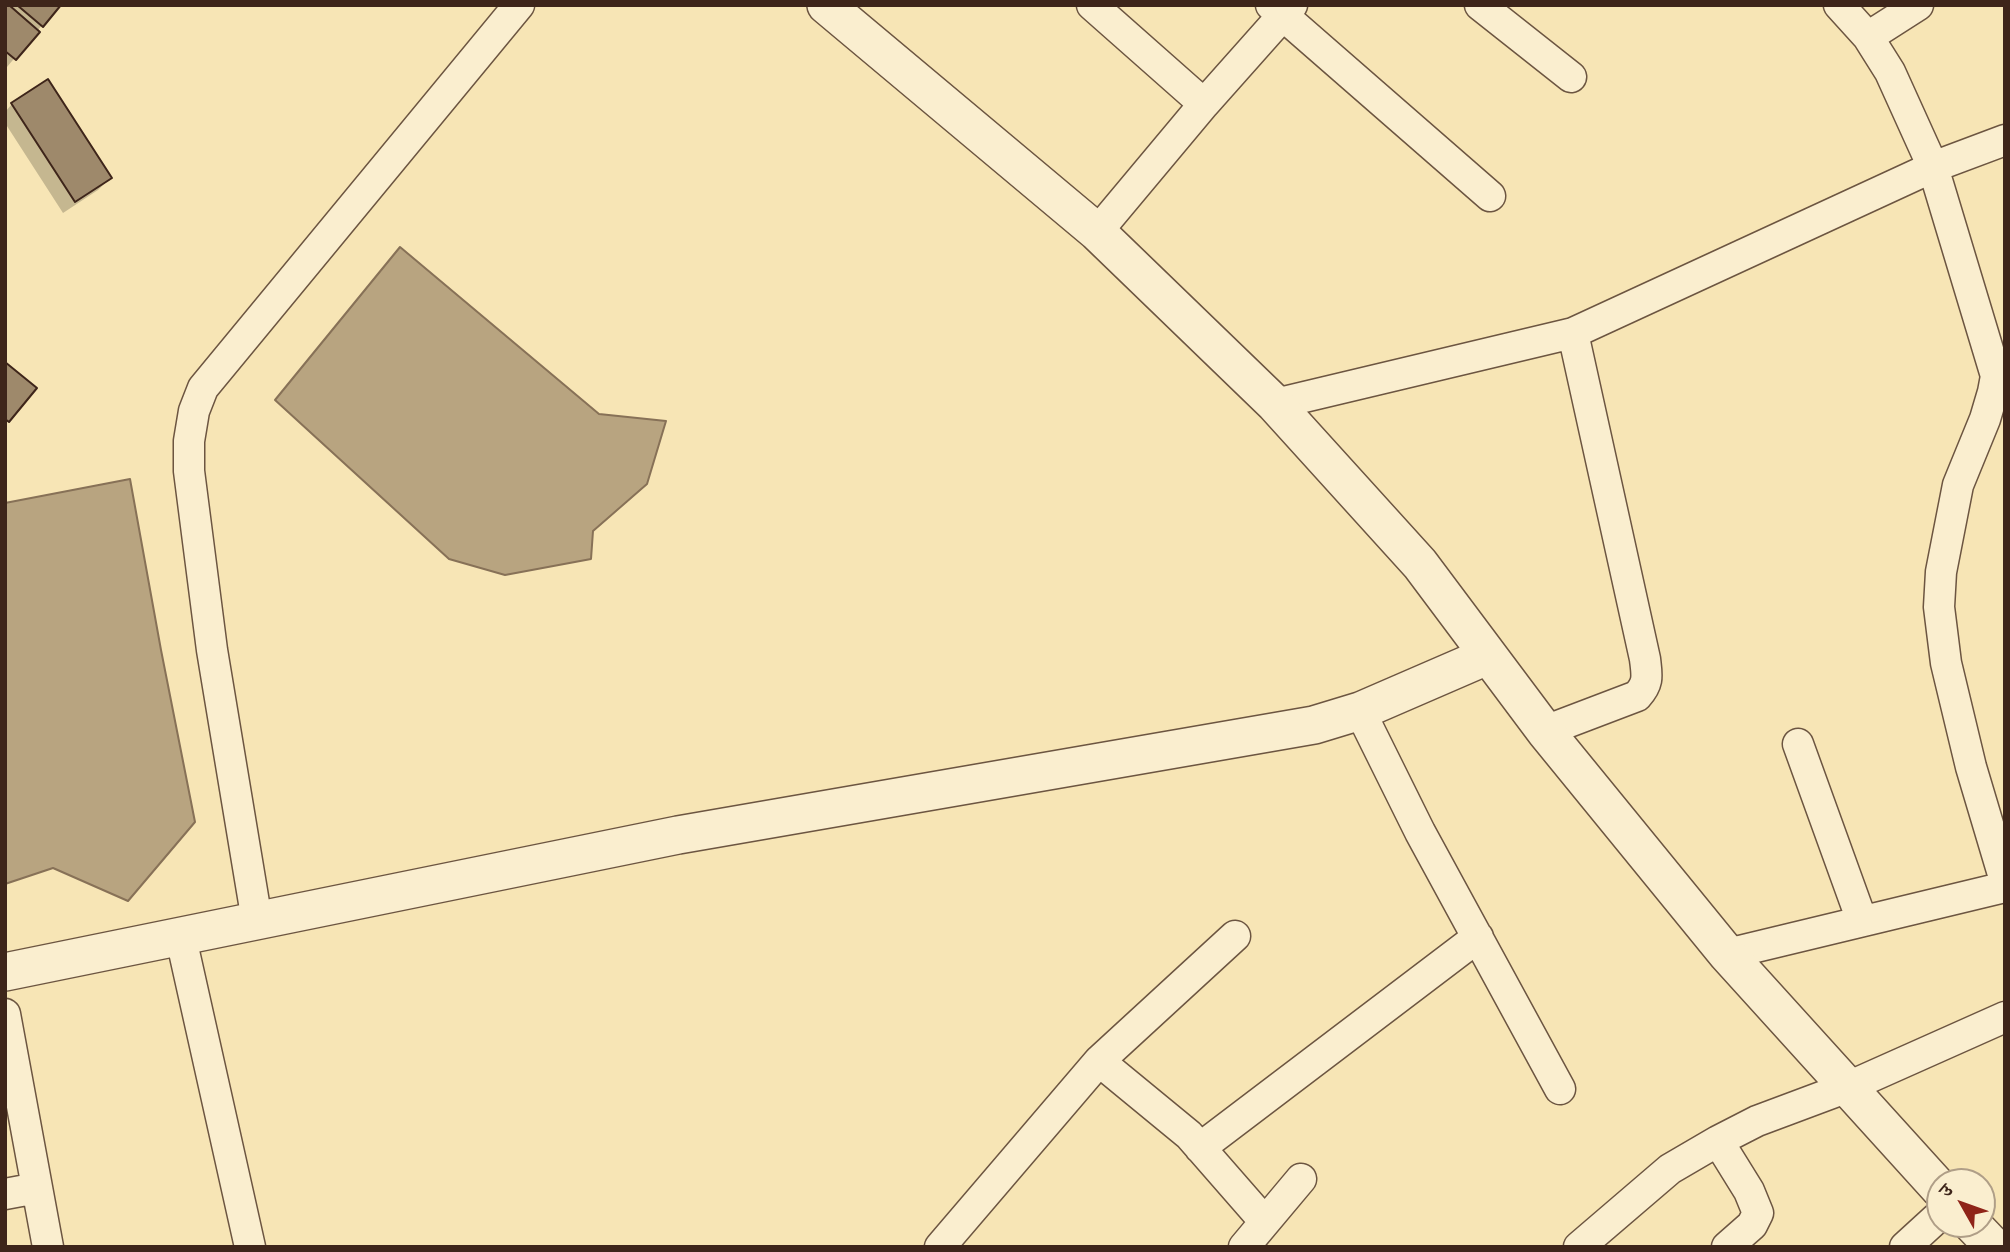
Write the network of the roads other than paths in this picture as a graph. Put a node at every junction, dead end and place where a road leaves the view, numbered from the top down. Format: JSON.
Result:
{"nodes":[{"id":1,"x":519,"y":5,"type":"edge"},
{"id":2,"x":826,"y":5,"type":"edge"},
{"id":3,"x":1092,"y":5,"type":"edge"},
{"id":4,"x":1480,"y":5,"type":"edge"},
{"id":5,"x":1839,"y":5,"type":"edge"},
{"id":6,"x":1919,"y":5,"type":"edge"},
{"id":7,"x":1282,"y":9,"type":"edge"},
{"id":8,"x":1868,"y":37,"type":"junction"},
{"id":9,"x":1571,"y":77,"type":"dead end"},
{"id":10,"x":1204,"y":104,"type":"junction"},
{"id":11,"x":2005,"y":140,"type":"edge"},
{"id":12,"x":1933,"y":167,"type":"junction"},
{"id":13,"x":1490,"y":196,"type":"dead end"},
{"id":14,"x":1097,"y":232,"type":"junction"},
{"id":15,"x":1573,"y":333,"type":"junction"},
{"id":16,"x":2000,"y":376,"type":"edge"},
{"id":17,"x":1275,"y":404,"type":"junction"},
{"id":18,"x":1487,"y":656,"type":"junction"},
{"id":19,"x":1360,"y":711,"type":"junction"},
{"id":20,"x":1545,"y":731,"type":"junction"},
{"id":21,"x":1798,"y":744,"type":"dead end"},
{"id":22,"x":2005,"y":881,"type":"edge"},
{"id":23,"x":2005,"y":887,"type":"edge"},
{"id":24,"x":257,"y":921,"type":"junction"},
{"id":25,"x":1862,"y":921,"type":"junction"},
{"id":26,"x":1235,"y":936,"type":"dead end"},
{"id":27,"x":1478,"y":937,"type":"junction"},
{"id":28,"x":181,"y":938,"type":"junction"},
{"id":29,"x":1727,"y":954,"type":"junction"},
{"id":30,"x":5,"y":972,"type":"edge"},
{"id":31,"x":5,"y":1014,"type":"edge"},
{"id":32,"x":2005,"y":1017,"type":"edge"},
{"id":33,"x":1099,"y":1061,"type":"junction"},
{"id":34,"x":1848,"y":1087,"type":"junction"},
{"id":35,"x":1560,"y":1089,"type":"dead end"},
{"id":36,"x":1718,"y":1141,"type":"junction"},
{"id":37,"x":1200,"y":1148,"type":"junction"},
{"id":38,"x":1926,"y":1173,"type":"edge"},
{"id":39,"x":1301,"y":1180,"type":"dead end"},
{"id":40,"x":37,"y":1188,"type":"junction"},
{"id":41,"x":5,"y":1194,"type":"edge"},
{"id":42,"x":1265,"y":1222,"type":"junction"},
{"id":43,"x":1926,"y":1228,"type":"edge"},
{"id":44,"x":48,"y":1247,"type":"edge"},
{"id":45,"x":250,"y":1247,"type":"edge"},
{"id":46,"x":940,"y":1247,"type":"edge"},
{"id":47,"x":1244,"y":1247,"type":"edge"},
{"id":48,"x":1578,"y":1247,"type":"edge"},
{"id":49,"x":1727,"y":1247,"type":"edge"},
{"id":50,"x":1905,"y":1247,"type":"edge"}],
"edges":[{"from":1,"to":24,"type":"street"},
{"from":2,"to":14,"type":"street"},
{"from":3,"to":10,"type":"street"},
{"from":4,"to":9,"type":"street"},
{"from":5,"to":8,"type":"street"},
{"from":6,"to":8,"type":"street"},
{"from":7,"to":10,"type":"street"},
{"from":7,"to":13,"type":"street"},
{"from":8,"to":12,"type":"street"},
{"from":10,"to":14,"type":"street"},
{"from":11,"to":12,"type":"street"},
{"from":12,"to":15,"type":"street"},
{"from":12,"to":16,"type":"street"},
{"from":14,"to":17,"type":"street"},
{"from":15,"to":17,"type":"street"},
{"from":15,"to":20,"type":"street"},
{"from":16,"to":22,"type":"street"},
{"from":17,"to":18,"type":"street"},
{"from":18,"to":19,"type":"street"},
{"from":18,"to":20,"type":"street"},
{"from":19,"to":24,"type":"street"},
{"from":19,"to":27,"type":"street"},
{"from":20,"to":29,"type":"street"},
{"from":21,"to":25,"type":"street"},
{"from":23,"to":25,"type":"street"},
{"from":24,"to":28,"type":"street"},
{"from":25,"to":29,"type":"street"},
{"from":26,"to":33,"type":"street"},
{"from":27,"to":35,"type":"street"},
{"from":27,"to":37,"type":"street"},
{"from":28,"to":30,"type":"street"},
{"from":28,"to":45,"type":"street"},
{"from":29,"to":34,"type":"street"},
{"from":31,"to":40,"type":"street"},
{"from":32,"to":34,"type":"street"},
{"from":33,"to":37,"type":"street"},
{"from":33,"to":46,"type":"street"},
{"from":34,"to":36,"type":"street"},
{"from":34,"to":38,"type":"street"},
{"from":36,"to":48,"type":"street"},
{"from":36,"to":49,"type":"street"},
{"from":37,"to":42,"type":"street"},
{"from":39,"to":42,"type":"street"},
{"from":40,"to":41,"type":"street"},
{"from":40,"to":44,"type":"street"},
{"from":42,"to":47,"type":"street"},
{"from":43,"to":50,"type":"street"}]}
